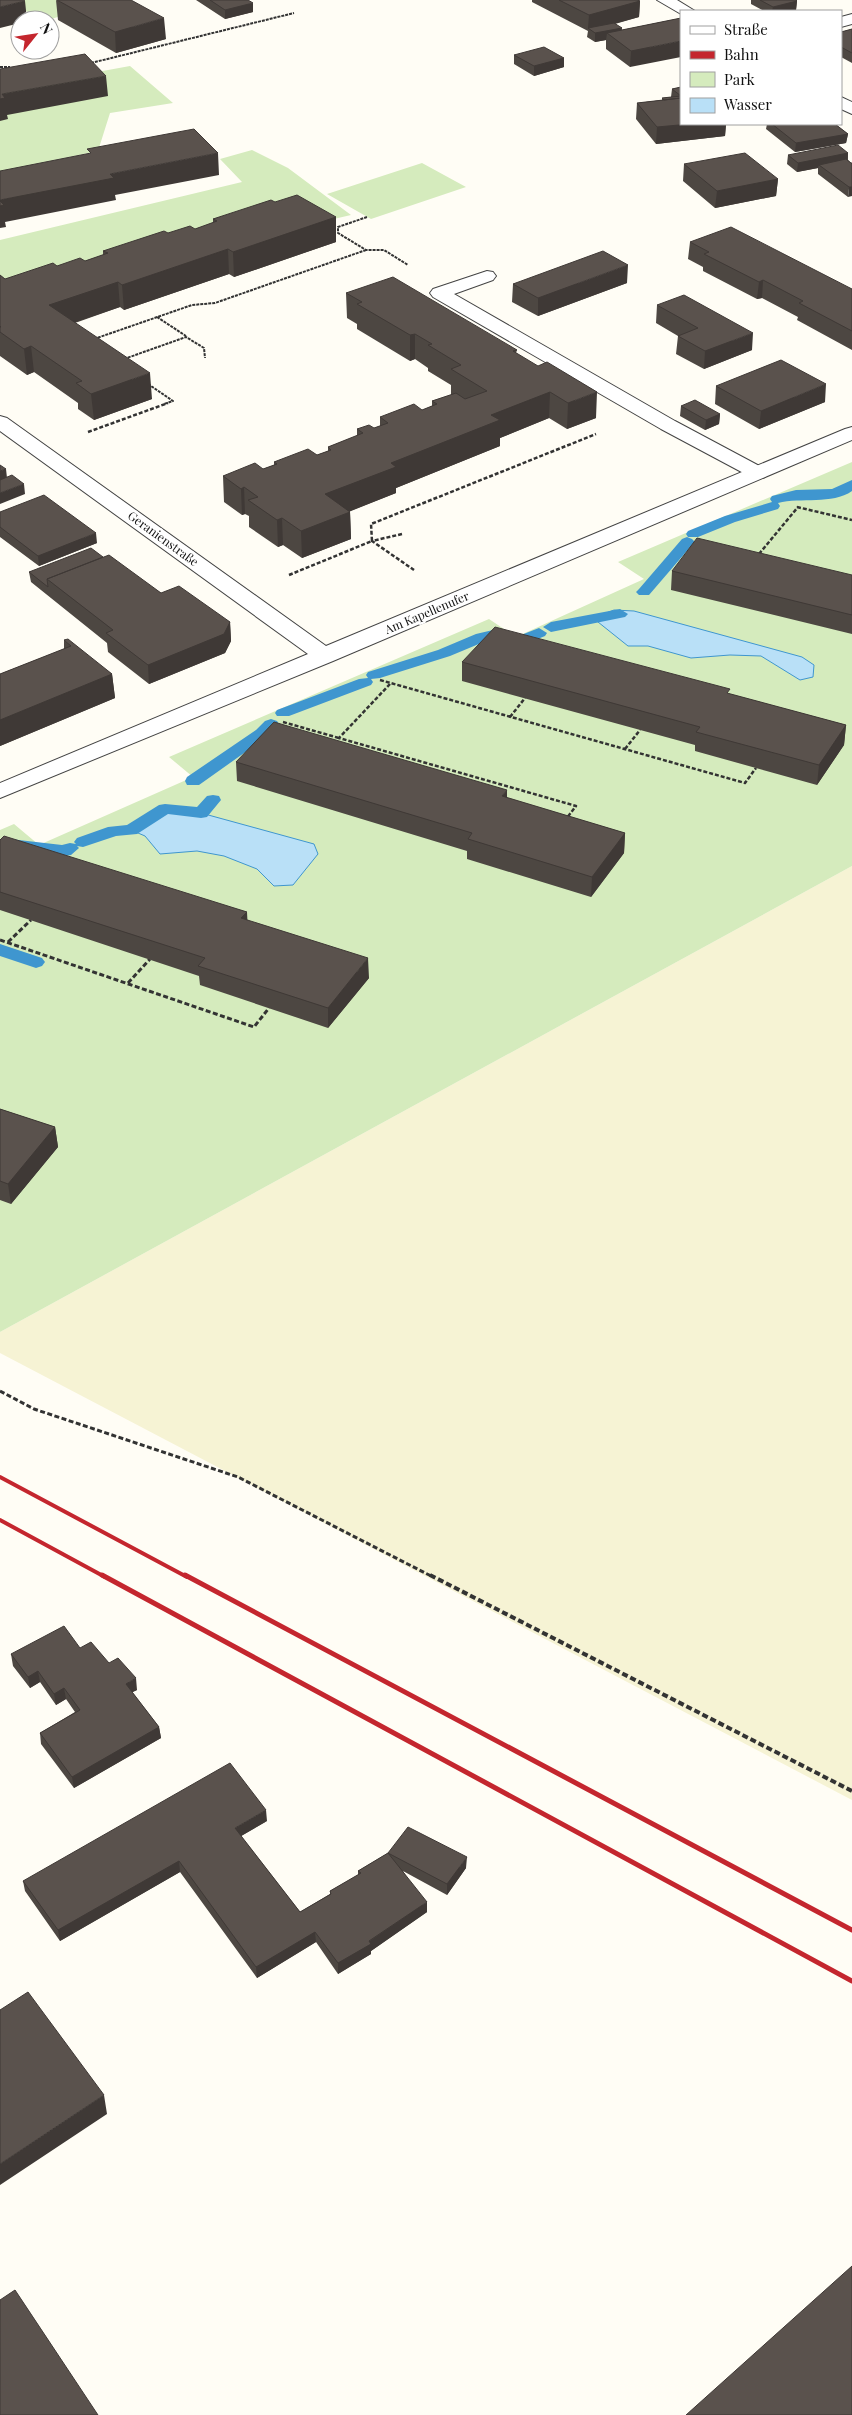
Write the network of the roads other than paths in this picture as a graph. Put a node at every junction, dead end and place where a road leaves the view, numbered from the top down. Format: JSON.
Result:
{"nodes":[{"id":1,"x":665,"y":0,"type":"edge"},
{"id":2,"x":685,"y":10,"type":"edge"},
{"id":3,"x":487,"y":276,"type":"dead end"},
{"id":4,"x":0,"y":422,"type":"edge"},
{"id":5,"x":852,"y":433,"type":"edge"},
{"id":6,"x":758,"y":473,"type":"junction"},
{"id":7,"x":320,"y":658,"type":"junction"},
{"id":8,"x":0,"y":791,"type":"edge"}],
"edges":[{"from":1,"to":2,"type":"street"},
{"from":3,"to":6,"type":"street"},
{"from":4,"to":7,"type":"street","name":"Geranienstraße"},
{"from":5,"to":6,"type":"street","name":"Am Kapellenufer"},
{"from":6,"to":7,"type":"street","name":"Am Kapellenufer"},
{"from":7,"to":8,"type":"street","name":"Am Kapellenufer"}]}
